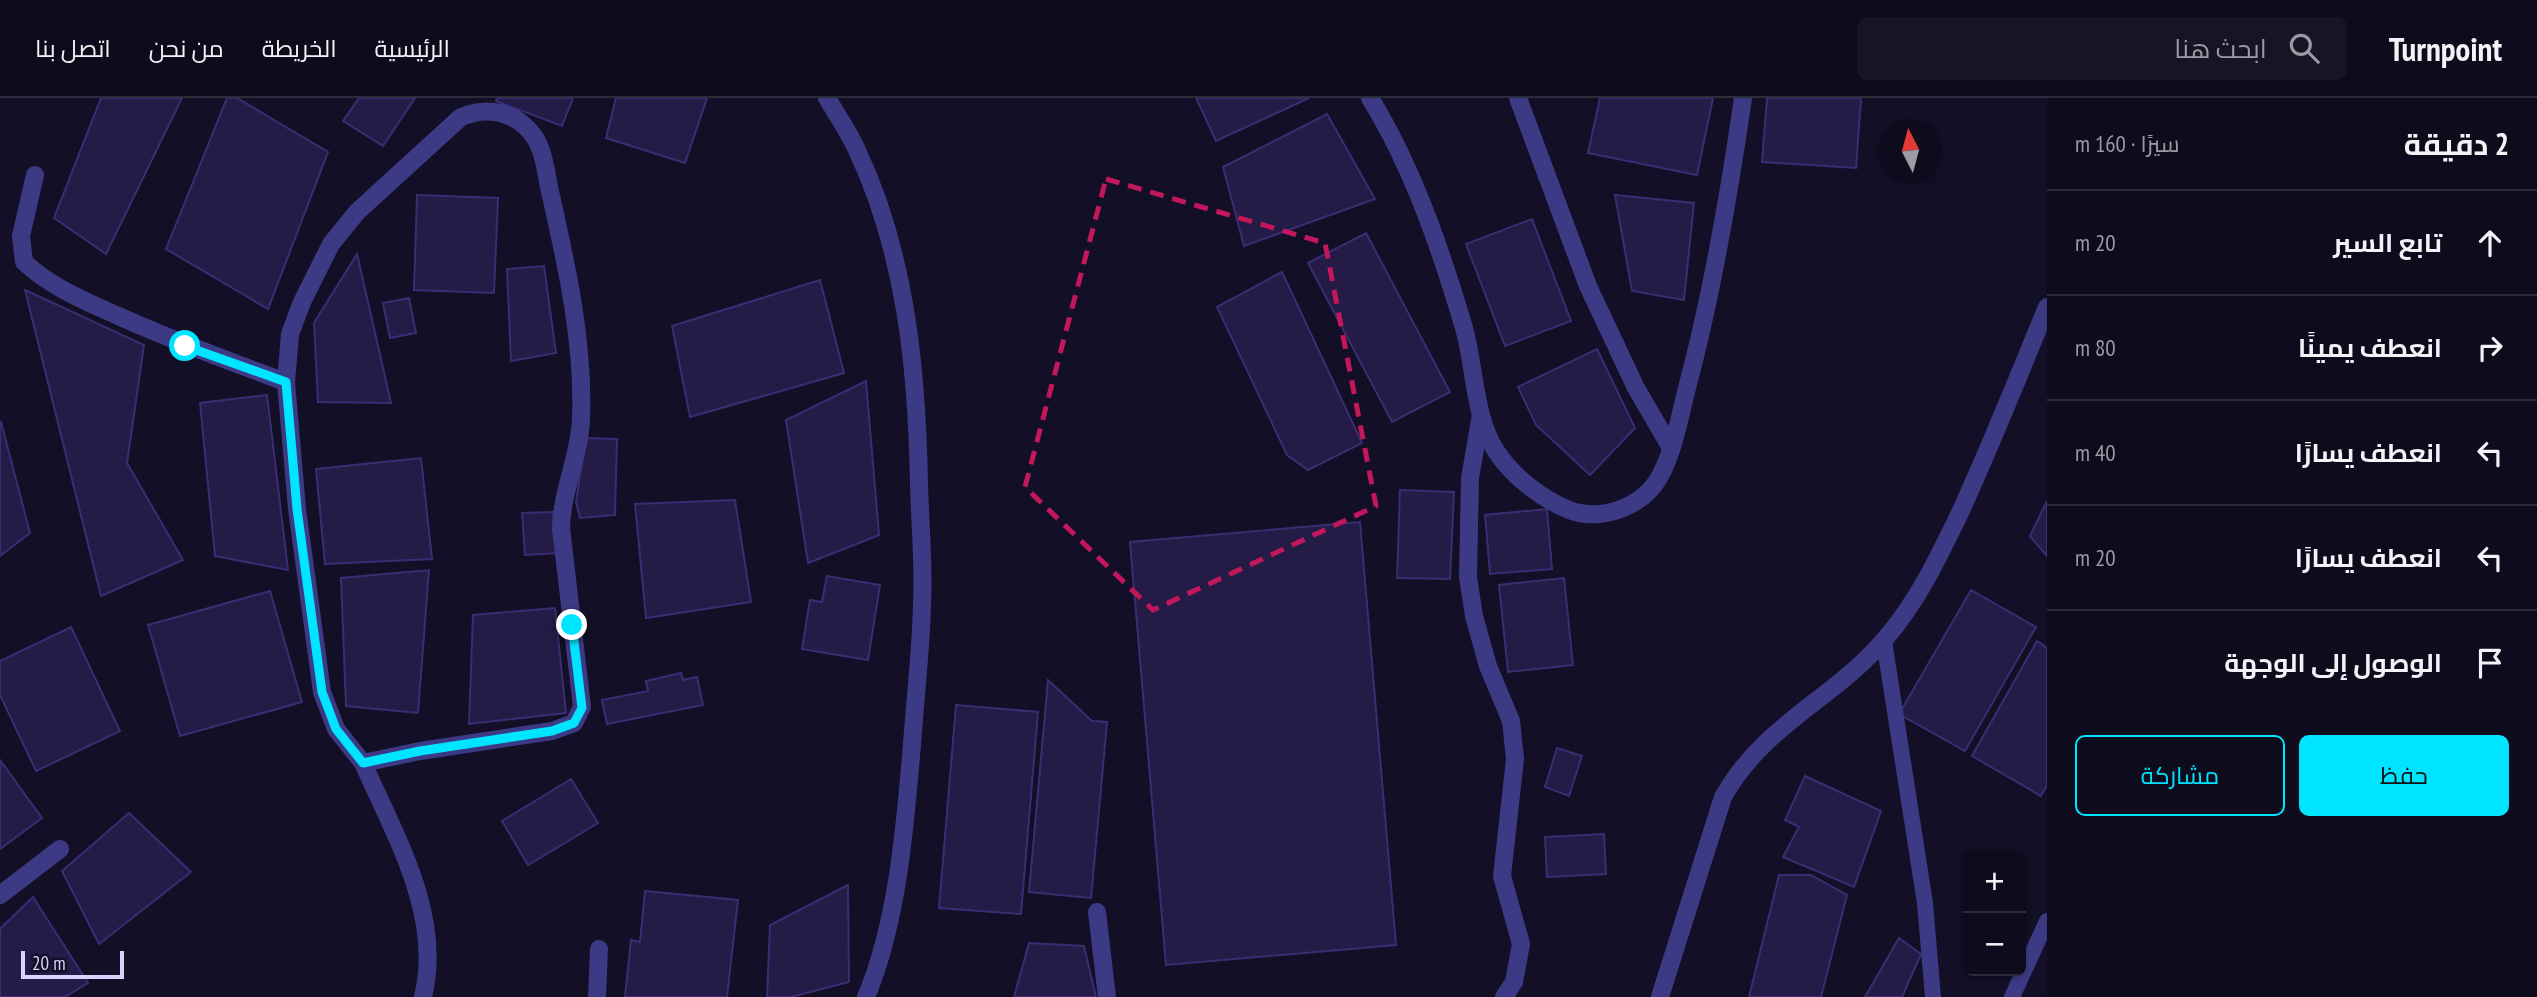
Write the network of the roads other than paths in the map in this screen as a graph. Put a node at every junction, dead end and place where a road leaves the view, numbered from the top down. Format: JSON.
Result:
{"nodes":[{"id":1,"x":827,"y":98,"type":"edge"},
{"id":2,"x":1370,"y":98,"type":"edge"},
{"id":3,"x":1518,"y":98,"type":"edge"},
{"id":4,"x":1743,"y":98,"type":"edge"},
{"id":5,"x":35,"y":175,"type":"dead end"},
{"id":6,"x":2047,"y":307,"type":"edge"},
{"id":7,"x":286,"y":382,"type":"junction"},
{"id":8,"x":1482,"y":412,"type":"junction"},
{"id":9,"x":1671,"y":448,"type":"junction"},
{"id":10,"x":1884,"y":641,"type":"junction"},
{"id":11,"x":363,"y":763,"type":"junction"},
{"id":12,"x":60,"y":849,"type":"dead end"},
{"id":13,"x":0,"y":895,"type":"edge"},
{"id":14,"x":1097,"y":912,"type":"dead end"},
{"id":15,"x":2047,"y":921,"type":"edge"},
{"id":16,"x":599,"y":949,"type":"dead end"},
{"id":17,"x":423,"y":997,"type":"edge"},
{"id":18,"x":597,"y":997,"type":"edge"},
{"id":19,"x":866,"y":997,"type":"edge"},
{"id":20,"x":1107,"y":997,"type":"edge"},
{"id":21,"x":1504,"y":997,"type":"edge"},
{"id":22,"x":1660,"y":997,"type":"edge"},
{"id":23,"x":1933,"y":997,"type":"edge"},
{"id":24,"x":2012,"y":997,"type":"edge"}],
"edges":[{"from":1,"to":19,"type":"street"},
{"from":2,"to":8,"type":"street"},
{"from":3,"to":9,"type":"street"},
{"from":4,"to":9,"type":"street"},
{"from":5,"to":7,"type":"street"},
{"from":6,"to":10,"type":"street"},
{"from":7,"to":11,"type":"street"},
{"from":7,"to":11,"type":"street"},
{"from":8,"to":9,"type":"street"},
{"from":8,"to":21,"type":"street"},
{"from":10,"to":22,"type":"street"},
{"from":10,"to":23,"type":"lane"},
{"from":11,"to":17,"type":"street"},
{"from":12,"to":13,"type":"street"},
{"from":14,"to":20,"type":"street"},
{"from":15,"to":24,"type":"lane"},
{"from":16,"to":18,"type":"street"}]}
